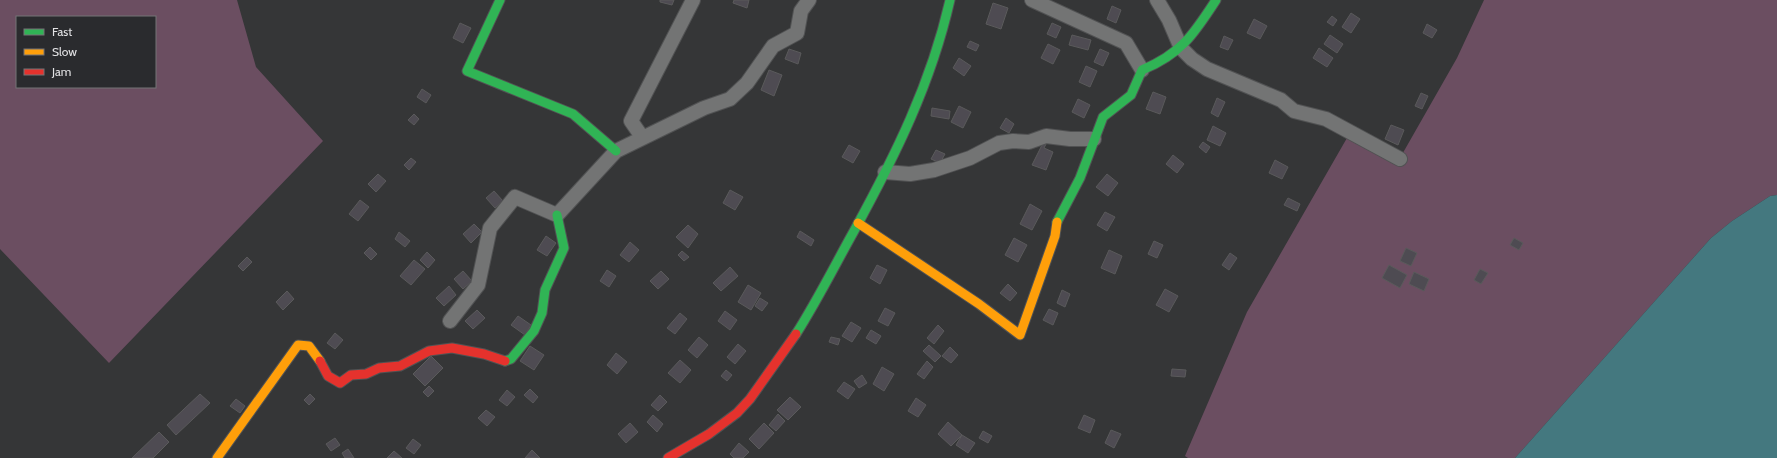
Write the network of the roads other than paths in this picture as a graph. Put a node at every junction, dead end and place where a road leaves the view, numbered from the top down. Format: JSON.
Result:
{"nodes":[{"id":1,"x":500,"y":0,"type":"edge"},
{"id":2,"x":693,"y":0,"type":"edge"},
{"id":3,"x":809,"y":0,"type":"edge"},
{"id":4,"x":950,"y":0,"type":"edge"},
{"id":5,"x":1032,"y":0,"type":"edge"},
{"id":6,"x":1157,"y":0,"type":"edge"},
{"id":7,"x":1216,"y":0,"type":"edge"},
{"id":8,"x":1180,"y":48,"type":"junction"},
{"id":9,"x":1142,"y":70,"type":"junction"},
{"id":10,"x":642,"y":138,"type":"junction"},
{"id":11,"x":1094,"y":139,"type":"junction"},
{"id":12,"x":616,"y":151,"type":"junction"},
{"id":13,"x":1400,"y":158,"type":"dead end"},
{"id":14,"x":885,"y":172,"type":"junction"},
{"id":15,"x":558,"y":215,"type":"junction"},
{"id":16,"x":858,"y":223,"type":"junction"},
{"id":17,"x":450,"y":321,"type":"dead end"},
{"id":18,"x":217,"y":458,"type":"edge"},
{"id":19,"x":668,"y":458,"type":"edge"}],
"edges":[{"from":1,"to":12,"type":"street"},
{"from":2,"to":10,"type":"street"},
{"from":3,"to":10,"type":"street"},
{"from":4,"to":14,"type":"street"},
{"from":5,"to":9,"type":"street"},
{"from":6,"to":8,"type":"street"},
{"from":7,"to":8,"type":"street"},
{"from":8,"to":9,"type":"street"},
{"from":8,"to":13,"type":"street"},
{"from":9,"to":11,"type":"street"},
{"from":10,"to":12,"type":"street"},
{"from":11,"to":14,"type":"street"},
{"from":11,"to":16,"type":"street"},
{"from":12,"to":15,"type":"street"},
{"from":14,"to":16,"type":"street"},
{"from":15,"to":17,"type":"street"},
{"from":15,"to":18,"type":"street"},
{"from":16,"to":19,"type":"street"}]}
